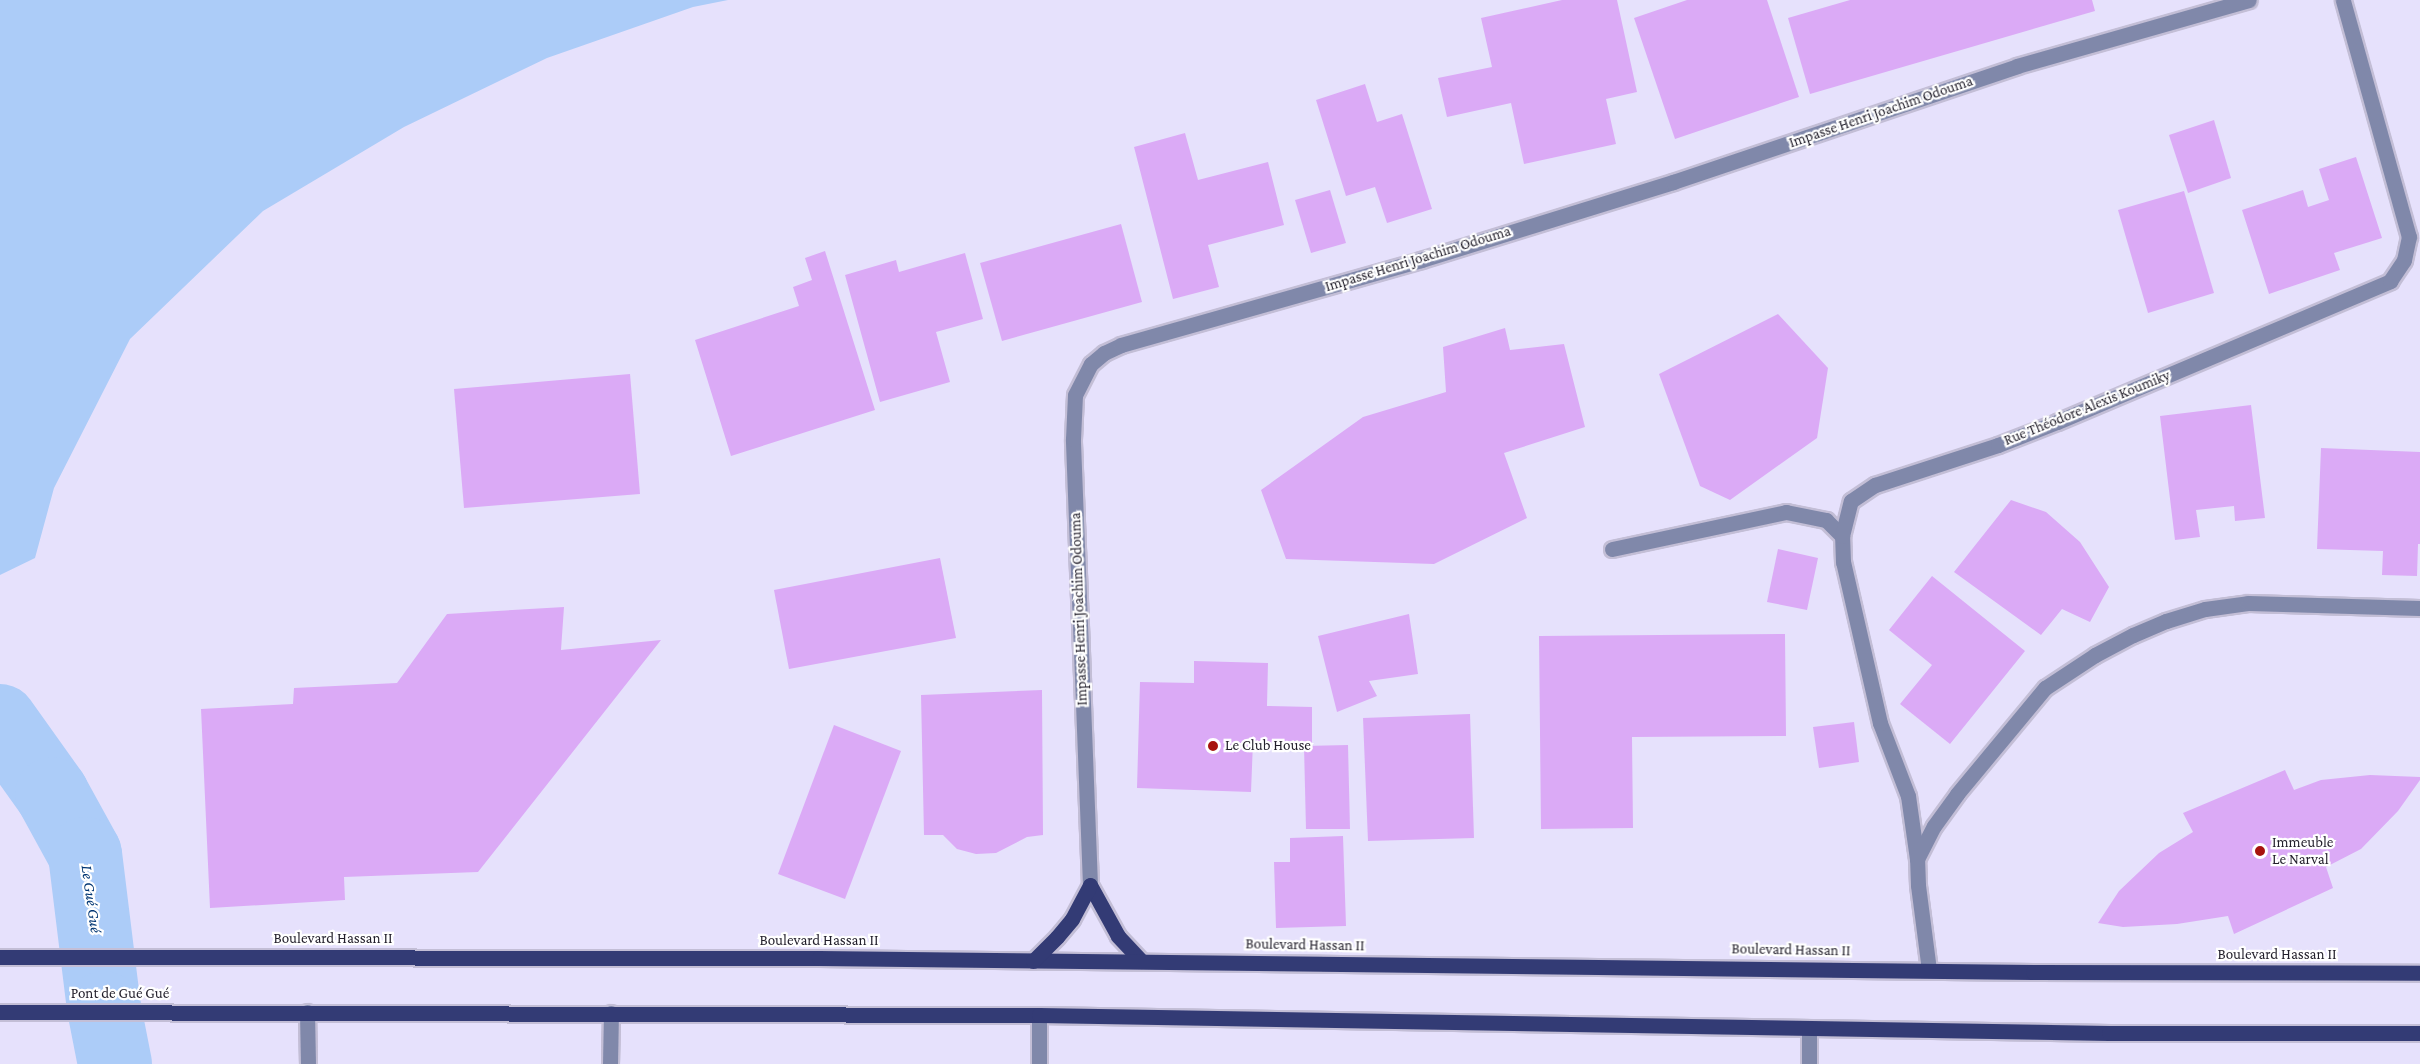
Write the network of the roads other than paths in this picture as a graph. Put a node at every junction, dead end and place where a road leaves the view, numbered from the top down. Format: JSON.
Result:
{"nodes":[{"id":1,"x":2249,"y":0,"type":"edge"},
{"id":2,"x":2343,"y":0,"type":"edge"},
{"id":3,"x":1842,"y":536,"type":"junction"},
{"id":4,"x":1612,"y":549,"type":"dead end"},
{"id":5,"x":2420,"y":608,"type":"edge"},
{"id":6,"x":1917,"y":859,"type":"junction"},
{"id":7,"x":1090,"y":885,"type":"junction"},
{"id":8,"x":0,"y":957,"type":"edge"},
{"id":9,"x":1033,"y":960,"type":"junction"},
{"id":10,"x":1141,"y":961,"type":"junction"},
{"id":11,"x":1929,"y":970,"type":"junction"},
{"id":12,"x":2420,"y":973,"type":"edge"},
{"id":13,"x":0,"y":1012,"type":"edge"},
{"id":14,"x":307,"y":1012,"type":"junction"},
{"id":15,"x":611,"y":1013,"type":"junction"},
{"id":16,"x":1039,"y":1015,"type":"junction"},
{"id":17,"x":1809,"y":1028,"type":"junction"},
{"id":18,"x":2420,"y":1033,"type":"edge"},
{"id":19,"x":308,"y":1064,"type":"edge"},
{"id":20,"x":610,"y":1064,"type":"edge"},
{"id":21,"x":1039,"y":1064,"type":"edge"},
{"id":22,"x":1809,"y":1064,"type":"edge"}],
"edges":[{"from":1,"to":7,"type":"street","name":"Impasse Henri Joachim Odouma"},
{"from":2,"to":3,"type":"street","name":"Rue Théodore Alexis Koumiky"},
{"from":3,"to":4,"type":"street"},
{"from":3,"to":6,"type":"street","name":"Rue Théodore Alexis Koumiky"},
{"from":5,"to":6,"type":"street"},
{"from":6,"to":11,"type":"street","name":"Rue Théodore Alexis Koumiky"},
{"from":7,"to":9,"type":"main road"},
{"from":7,"to":10,"type":"main road"},
{"from":8,"to":9,"type":"main road","name":"Boulevard Hassan II"},
{"from":9,"to":10,"type":"main road","name":"Boulevard Hassan II"},
{"from":10,"to":11,"type":"main road","name":"Boulevard Hassan II"},
{"from":11,"to":12,"type":"main road","name":"Boulevard Hassan II"},
{"from":13,"to":14,"type":"main road","name":"Pont de Gué Gué"},
{"from":14,"to":15,"type":"main road"},
{"from":14,"to":19,"type":"street"},
{"from":15,"to":16,"type":"main road"},
{"from":15,"to":20,"type":"street"},
{"from":16,"to":17,"type":"main road"},
{"from":16,"to":21,"type":"street"},
{"from":17,"to":18,"type":"main road"},
{"from":17,"to":22,"type":"street"}]}
